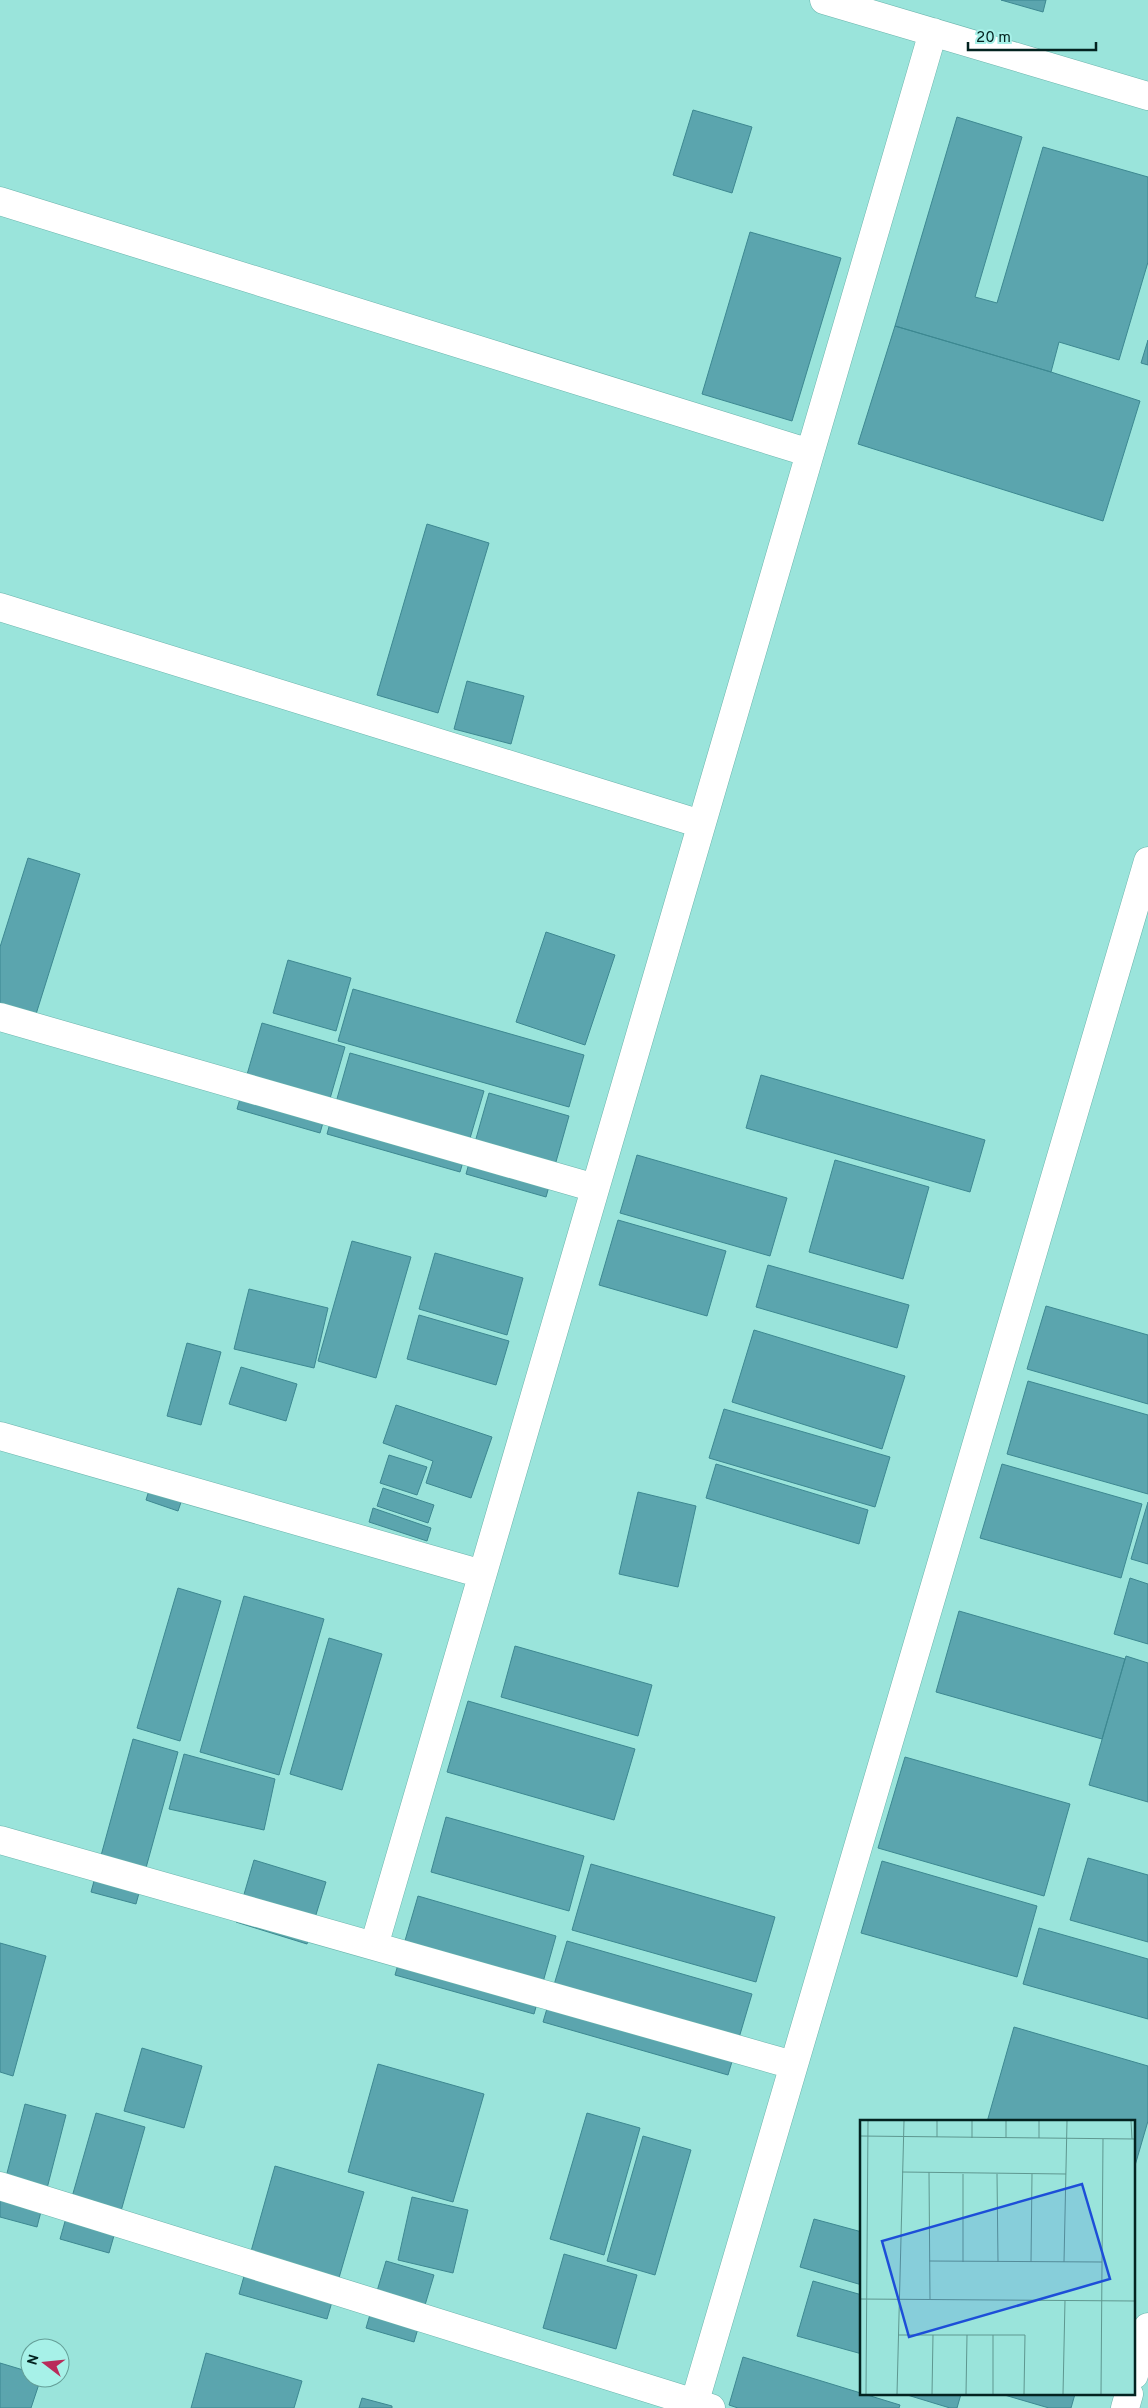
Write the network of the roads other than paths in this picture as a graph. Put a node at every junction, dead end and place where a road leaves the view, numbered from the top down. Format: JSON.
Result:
{"nodes":[{"id":1,"x":824,"y":0,"type":"edge"},
{"id":2,"x":933,"y":32,"type":"junction"},
{"id":3,"x":1148,"y":96,"type":"edge"},
{"id":4,"x":0,"y":201,"type":"edge"},
{"id":5,"x":810,"y":453,"type":"junction"},
{"id":6,"x":0,"y":608,"type":"edge"},
{"id":7,"x":701,"y":824,"type":"junction"},
{"id":8,"x":1148,"y":860,"type":"edge"},
{"id":9,"x":0,"y":1018,"type":"edge"},
{"id":10,"x":595,"y":1188,"type":"junction"},
{"id":11,"x":0,"y":1436,"type":"edge"},
{"id":12,"x":482,"y":1574,"type":"junction"},
{"id":13,"x":0,"y":1840,"type":"edge"},
{"id":14,"x":374,"y":1946,"type":"junction"},
{"id":15,"x":793,"y":2065,"type":"junction"},
{"id":16,"x":0,"y":2186,"type":"edge"},
{"id":17,"x":1148,"y":2327,"type":"edge"},
{"id":18,"x":1136,"y":2368,"type":"edge"},
{"id":19,"x":700,"y":2406,"type":"edge"}],
"edges":[{"from":1,"to":2,"type":"street"},
{"from":2,"to":3,"type":"street"},
{"from":2,"to":5,"type":"street"},
{"from":4,"to":5,"type":"street"},
{"from":5,"to":7,"type":"street"},
{"from":6,"to":7,"type":"street"},
{"from":7,"to":10,"type":"street"},
{"from":8,"to":15,"type":"street"},
{"from":9,"to":10,"type":"street"},
{"from":10,"to":12,"type":"street"},
{"from":11,"to":12,"type":"street"},
{"from":12,"to":14,"type":"street"},
{"from":13,"to":14,"type":"street"},
{"from":14,"to":15,"type":"street"},
{"from":15,"to":19,"type":"street"},
{"from":16,"to":19,"type":"street"},
{"from":17,"to":18,"type":"street"}]}
